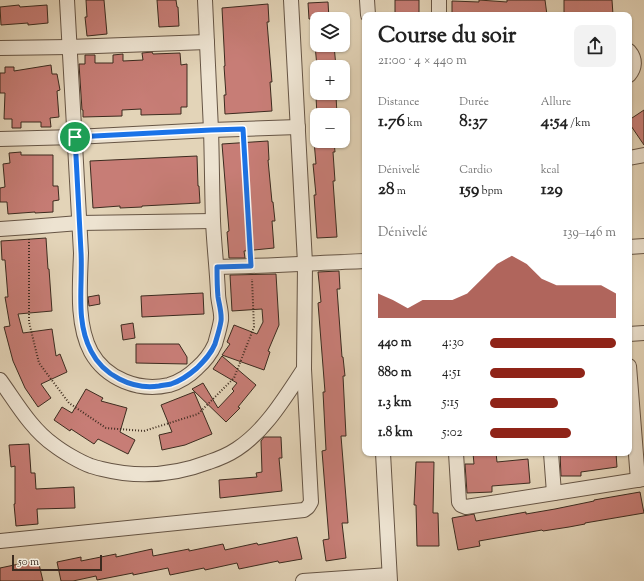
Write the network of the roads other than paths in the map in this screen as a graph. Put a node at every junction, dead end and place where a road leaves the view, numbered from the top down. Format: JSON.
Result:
{"nodes":[{"id":1,"x":67,"y":0,"type":"edge"},
{"id":2,"x":205,"y":0,"type":"edge"},
{"id":3,"x":291,"y":0,"type":"edge"},
{"id":4,"x":368,"y":0,"type":"edge"},
{"id":5,"x":439,"y":0,"type":"edge"},
{"id":6,"x":368,"y":12,"type":"edge"},
{"id":7,"x":439,"y":12,"type":"edge"},
{"id":8,"x":207,"y":42,"type":"junction"},
{"id":9,"x":69,"y":47,"type":"junction"},
{"id":10,"x":0,"y":48,"type":"edge"},
{"id":11,"x":632,"y":55,"type":"edge"},
{"id":12,"x":632,"y":71,"type":"edge"},
{"id":13,"x":298,"y":127,"type":"junction"},
{"id":14,"x":211,"y":130,"type":"junction"},
{"id":15,"x":75,"y":137,"type":"junction"},
{"id":16,"x":0,"y":139,"type":"edge"},
{"id":17,"x":644,"y":155,"type":"edge"},
{"id":18,"x":632,"y":157,"type":"edge"},
{"id":19,"x":213,"y":221,"type":"junction"},
{"id":20,"x":79,"y":223,"type":"junction"},
{"id":21,"x":0,"y":229,"type":"edge"},
{"id":22,"x":644,"y":246,"type":"edge"},
{"id":23,"x":632,"y":247,"type":"edge"},
{"id":24,"x":362,"y":261,"type":"edge"},
{"id":25,"x":305,"y":263,"type":"junction"},
{"id":26,"x":217,"y":267,"type":"junction"},
{"id":27,"x":644,"y":333,"type":"edge"},
{"id":28,"x":632,"y":334,"type":"edge"},
{"id":29,"x":304,"y":369,"type":"junction"},
{"id":30,"x":0,"y":380,"type":"edge"},
{"id":31,"x":632,"y":394,"type":"edge"},
{"id":32,"x":383,"y":456,"type":"edge"},
{"id":33,"x":456,"y":456,"type":"edge"},
{"id":34,"x":551,"y":456,"type":"edge"},
{"id":35,"x":641,"y":480,"type":"edge"},
{"id":36,"x":554,"y":493,"type":"junction"},
{"id":37,"x":0,"y":541,"type":"edge"},
{"id":38,"x":390,"y":578,"type":"edge"},
{"id":39,"x":304,"y":581,"type":"edge"}],
"edges":[{"from":1,"to":9,"type":"street"},
{"from":2,"to":8,"type":"street"},
{"from":3,"to":13,"type":"street"},
{"from":4,"to":6,"type":"street"},
{"from":5,"to":7,"type":"street"},
{"from":8,"to":9,"type":"street"},
{"from":8,"to":14,"type":"street"},
{"from":9,"to":10,"type":"street"},
{"from":9,"to":15,"type":"street"},
{"from":11,"to":12,"type":"street"},
{"from":13,"to":14,"type":"street"},
{"from":13,"to":25,"type":"street"},
{"from":14,"to":15,"type":"street"},
{"from":14,"to":19,"type":"street"},
{"from":15,"to":16,"type":"street"},
{"from":15,"to":20,"type":"street"},
{"from":17,"to":18,"type":"street"},
{"from":19,"to":20,"type":"street"},
{"from":19,"to":26,"type":"street"},
{"from":20,"to":21,"type":"street"},
{"from":20,"to":26,"type":"street"},
{"from":22,"to":23,"type":"street"},
{"from":24,"to":25,"type":"street"},
{"from":25,"to":26,"type":"street"},
{"from":25,"to":29,"type":"street"},
{"from":27,"to":28,"type":"street"},
{"from":29,"to":30,"type":"street"},
{"from":29,"to":37,"type":"street"},
{"from":31,"to":35,"type":"street"},
{"from":32,"to":38,"type":"street"},
{"from":33,"to":36,"type":"street"},
{"from":34,"to":36,"type":"street"},
{"from":35,"to":36,"type":"street"},
{"from":38,"to":39,"type":"street"}]}
